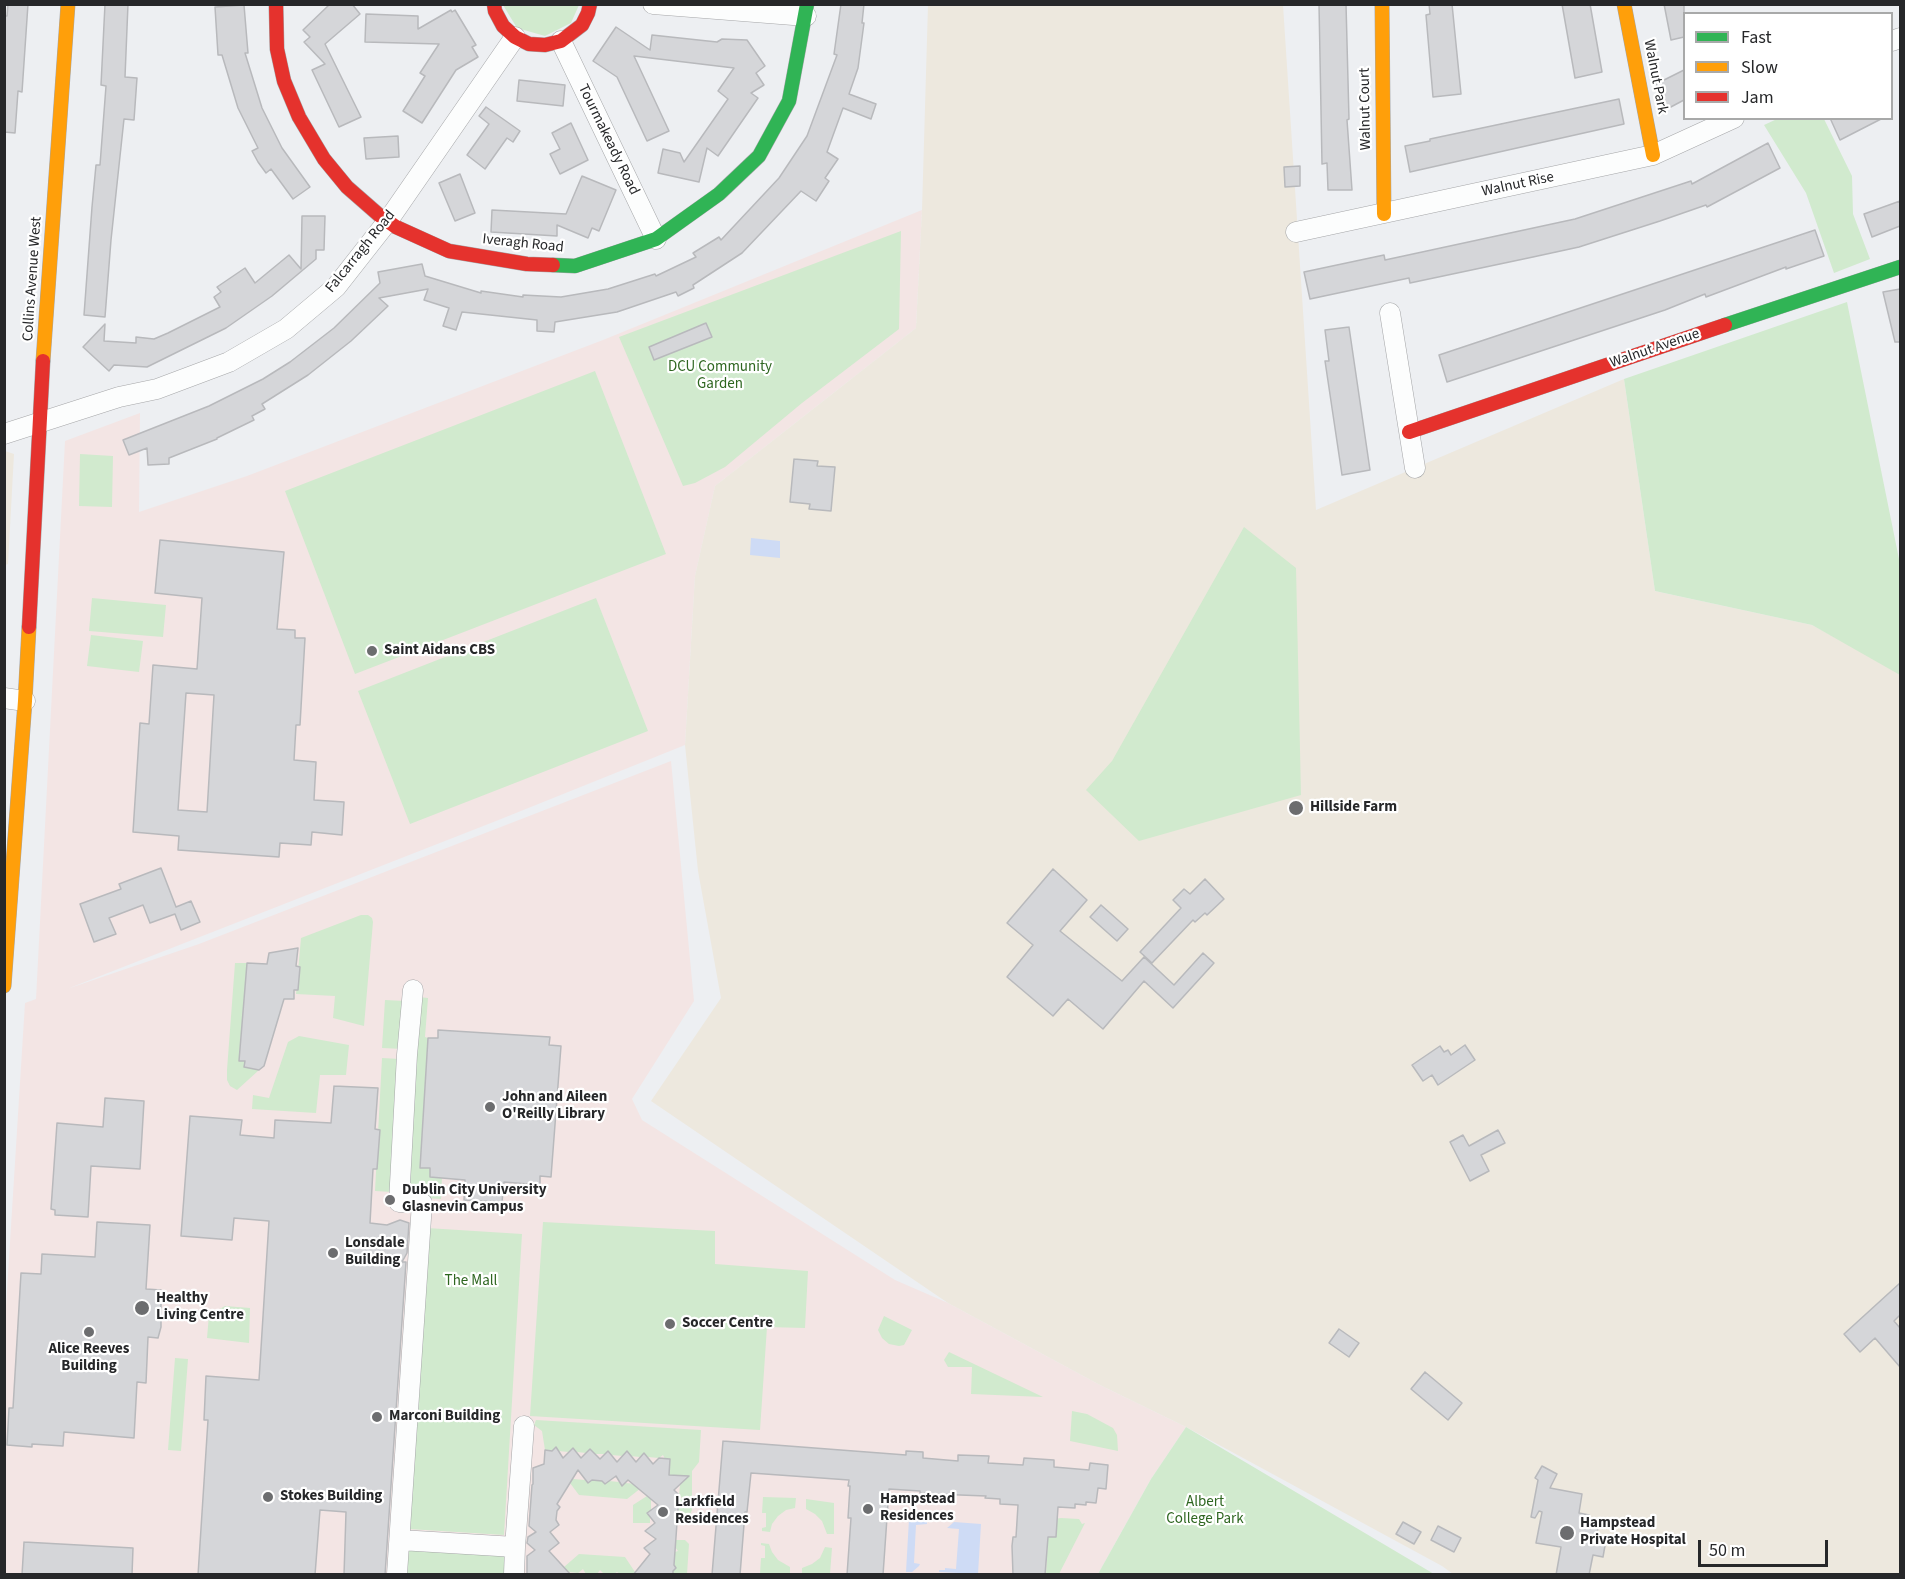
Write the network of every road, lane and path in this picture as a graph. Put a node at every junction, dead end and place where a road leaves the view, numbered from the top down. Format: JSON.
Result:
{"nodes":[{"id":1,"x":69,"y":4,"type":"edge"},
{"id":2,"x":276,"y":4,"type":"edge"},
{"id":3,"x":494,"y":4,"type":"edge"},
{"id":4,"x":590,"y":4,"type":"edge"},
{"id":5,"x":653,"y":4,"type":"edge"},
{"id":6,"x":1382,"y":4,"type":"edge"},
{"id":7,"x":1624,"y":4,"type":"edge"},
{"id":8,"x":807,"y":10,"type":"edge"},
{"id":9,"x":515,"y":37,"type":"junction"},
{"id":10,"x":561,"y":41,"type":"junction"},
{"id":11,"x":1730,"y":120,"type":"edge"},
{"id":12,"x":1653,"y":156,"type":"junction"},
{"id":13,"x":1384,"y":214,"type":"junction"},
{"id":14,"x":387,"y":222,"type":"junction"},
{"id":15,"x":1296,"y":232,"type":"dead end"},
{"id":16,"x":656,"y":239,"type":"junction"},
{"id":17,"x":1900,"y":267,"type":"edge"},
{"id":18,"x":1390,"y":313,"type":"dead end"},
{"id":19,"x":39,"y":422,"type":"junction"},
{"id":20,"x":1409,"y":432,"type":"junction"},
{"id":21,"x":4,"y":434,"type":"edge"},
{"id":22,"x":1415,"y":468,"type":"dead end"},
{"id":23,"x":4,"y":698,"type":"edge"},
{"id":24,"x":25,"y":701,"type":"junction"},
{"id":25,"x":4,"y":986,"type":"edge"},
{"id":26,"x":413,"y":990,"type":"dead end"},
{"id":27,"x":524,"y":1426,"type":"dead end"},
{"id":28,"x":400,"y":1540,"type":"junction"},
{"id":29,"x":515,"y":1547,"type":"junction"},
{"id":30,"x":397,"y":1575,"type":"edge"},
{"id":31,"x":514,"y":1575,"type":"edge"}],
"edges":[{"from":1,"to":19,"type":"street","name":"Collins Avenue West"},
{"from":2,"to":14,"type":"street","name":"Iveragh Road"},
{"from":3,"to":9,"type":"street"},
{"from":4,"to":10,"type":"street"},
{"from":5,"to":8,"type":"street"},
{"from":6,"to":13,"type":"street","name":"Walnut Court"},
{"from":7,"to":12,"type":"street","name":"Walnut Park"},
{"from":8,"to":16,"type":"street","name":"Iveragh Road"},
{"from":9,"to":10,"type":"street"},
{"from":9,"to":14,"type":"street","name":"Falcarragh Road"},
{"from":10,"to":16,"type":"street","name":"Tourmakeady Road"},
{"from":11,"to":12,"type":"street","name":"Walnut Rise"},
{"from":12,"to":13,"type":"street","name":"Walnut Rise"},
{"from":13,"to":15,"type":"street","name":"Walnut Rise"},
{"from":14,"to":16,"type":"street","name":"Iveragh Road"},
{"from":14,"to":19,"type":"street","name":"Falcarragh Road"},
{"from":17,"to":20,"type":"street","name":"Walnut Avenue"},
{"from":18,"to":20,"type":"street"},
{"from":19,"to":21,"type":"street","name":"Falcarragh Road"},
{"from":19,"to":24,"type":"street","name":"Collins Avenue West"},
{"from":20,"to":22,"type":"street"},
{"from":23,"to":24,"type":"street"},
{"from":24,"to":25,"type":"street","name":"Collins Avenue West"},
{"from":26,"to":28,"type":"street"},
{"from":27,"to":29,"type":"street"},
{"from":28,"to":29,"type":"street"},
{"from":28,"to":30,"type":"street"},
{"from":29,"to":31,"type":"street"}]}
